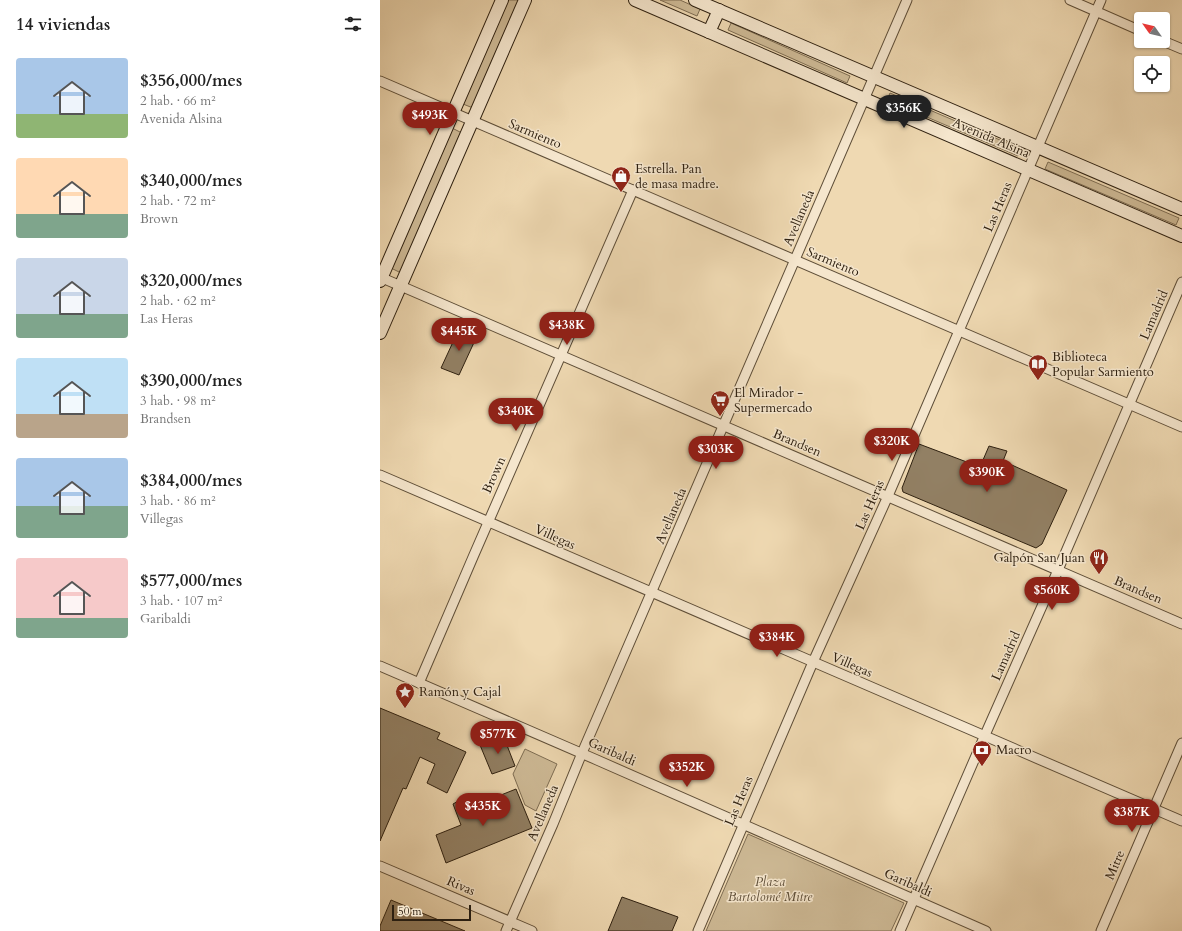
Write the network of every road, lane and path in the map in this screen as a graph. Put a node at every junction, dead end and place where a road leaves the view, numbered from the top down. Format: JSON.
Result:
{"nodes":[{"id":1,"x":502,"y":0,"type":"edge"},
{"id":2,"x":525,"y":0,"type":"edge"},
{"id":3,"x":636,"y":0,"type":"edge"},
{"id":4,"x":695,"y":0,"type":"edge"},
{"id":5,"x":907,"y":0,"type":"edge"},
{"id":6,"x":1070,"y":0,"type":"edge"},
{"id":7,"x":1101,"y":0,"type":"edge"},
{"id":8,"x":719,"y":10,"type":"junction"},
{"id":9,"x":1097,"y":11,"type":"junction"},
{"id":10,"x":1134,"y":28,"type":"edge"},
{"id":11,"x":709,"y":32,"type":"junction"},
{"id":12,"x":1170,"y":44,"type":"edge"},
{"id":13,"x":1182,"y":49,"type":"edge"},
{"id":14,"x":874,"y":78,"type":"junction"},
{"id":15,"x":380,"y":81,"type":"edge"},
{"id":16,"x":864,"y":99,"type":"junction"},
{"id":17,"x":453,"y":113,"type":"junction"},
{"id":18,"x":472,"y":121,"type":"junction"},
{"id":19,"x":1038,"y":148,"type":"junction"},
{"id":20,"x":1028,"y":170,"type":"junction"},
{"id":21,"x":632,"y":190,"type":"junction"},
{"id":22,"x":1182,"y":209,"type":"edge"},
{"id":23,"x":1182,"y":236,"type":"edge"},
{"id":24,"x":795,"y":260,"type":"junction"},
{"id":25,"x":380,"y":279,"type":"edge"},
{"id":26,"x":1182,"y":282,"type":"edge"},
{"id":27,"x":401,"y":286,"type":"junction"},
{"id":28,"x":959,"y":331,"type":"junction"},
{"id":29,"x":380,"y":334,"type":"edge"},
{"id":30,"x":561,"y":356,"type":"junction"},
{"id":31,"x":1129,"y":404,"type":"junction"},
{"id":32,"x":724,"y":426,"type":"junction"},
{"id":33,"x":1182,"y":427,"type":"edge"},
{"id":34,"x":380,"y":475,"type":"edge"},
{"id":35,"x":888,"y":496,"type":"junction"},
{"id":36,"x":487,"y":522,"type":"junction"},
{"id":37,"x":1058,"y":570,"type":"junction"},
{"id":38,"x":652,"y":594,"type":"junction"},
{"id":39,"x":1182,"y":624,"type":"edge"},
{"id":40,"x":813,"y":662,"type":"junction"},
{"id":41,"x":380,"y":666,"type":"edge"},
{"id":42,"x":419,"y":683,"type":"junction"},
{"id":43,"x":985,"y":735,"type":"junction"},
{"id":44,"x":1182,"y":743,"type":"edge"},
{"id":45,"x":582,"y":754,"type":"junction"},
{"id":46,"x":1153,"y":809,"type":"junction"},
{"id":47,"x":1182,"y":821,"type":"edge"},
{"id":48,"x":743,"y":824,"type":"junction"},
{"id":49,"x":380,"y":866,"type":"edge"},
{"id":50,"x":914,"y":900,"type":"junction"},
{"id":51,"x":510,"y":922,"type":"junction"},
{"id":52,"x":506,"y":931,"type":"edge"},
{"id":53,"x":532,"y":931,"type":"edge"},
{"id":54,"x":698,"y":931,"type":"edge"},
{"id":55,"x":900,"y":931,"type":"edge"},
{"id":56,"x":986,"y":931,"type":"edge"},
{"id":57,"x":1101,"y":931,"type":"edge"}],
"edges":[{"from":1,"to":17,"type":"main road"},
{"from":2,"to":18,"type":"main road"},
{"from":3,"to":11,"type":"main road","name":"Avenida Alsina"},
{"from":4,"to":8,"type":"main road","name":"Avenida Alsina"},
{"from":5,"to":14,"type":"street","name":"Avellaneda"},
{"from":6,"to":9,"type":"street"},
{"from":7,"to":9,"type":"street","name":"Las Heras"},
{"from":8,"to":11,"type":"main road"},
{"from":8,"to":14,"type":"main road","name":"Avenida Alsina"},
{"from":9,"to":10,"type":"street"},
{"from":9,"to":19,"type":"street","name":"Las Heras"},
{"from":11,"to":16,"type":"main road","name":"Avenida Alsina"},
{"from":12,"to":13,"type":"street"},
{"from":14,"to":16,"type":"street","name":"Avellaneda"},
{"from":14,"to":19,"type":"main road","name":"Avenida Alsina"},
{"from":15,"to":17,"type":"street","name":"Sarmiento"},
{"from":16,"to":20,"type":"main road","name":"Avenida Alsina"},
{"from":16,"to":24,"type":"street","name":"Avellaneda"},
{"from":17,"to":18,"type":"street","name":"Sarmiento"},
{"from":17,"to":25,"type":"main road"},
{"from":18,"to":21,"type":"street","name":"Sarmiento"},
{"from":18,"to":27,"type":"main road"},
{"from":19,"to":20,"type":"street","name":"Las Heras"},
{"from":19,"to":22,"type":"main road","name":"Avenida Alsina"},
{"from":20,"to":23,"type":"main road","name":"Avenida Alsina"},
{"from":20,"to":28,"type":"street","name":"Las Heras"},
{"from":21,"to":24,"type":"street","name":"Sarmiento"},
{"from":21,"to":30,"type":"street","name":"Brown"},
{"from":24,"to":28,"type":"street","name":"Sarmiento"},
{"from":24,"to":32,"type":"street","name":"Avellaneda"},
{"from":25,"to":27,"type":"street","name":"Brandsen"},
{"from":26,"to":31,"type":"street","name":"Lamadrid"},
{"from":27,"to":29,"type":"main road"},
{"from":27,"to":30,"type":"street","name":"Brandsen"},
{"from":28,"to":31,"type":"street","name":"Sarmiento"},
{"from":28,"to":35,"type":"street","name":"Las Heras"},
{"from":30,"to":32,"type":"street","name":"Brandsen"},
{"from":30,"to":36,"type":"street","name":"Brown"},
{"from":31,"to":33,"type":"street","name":"Sarmiento"},
{"from":31,"to":37,"type":"street","name":"Lamadrid"},
{"from":32,"to":35,"type":"street","name":"Brandsen"},
{"from":32,"to":38,"type":"street","name":"Avellaneda"},
{"from":34,"to":36,"type":"street","name":"Villegas"},
{"from":35,"to":37,"type":"street","name":"Brandsen"},
{"from":35,"to":40,"type":"street","name":"Las Heras"},
{"from":36,"to":38,"type":"street","name":"Villegas"},
{"from":36,"to":42,"type":"street","name":"Brown"},
{"from":37,"to":39,"type":"street","name":"Brandsen"},
{"from":37,"to":43,"type":"street","name":"Lamadrid"},
{"from":38,"to":40,"type":"street","name":"Villegas"},
{"from":38,"to":45,"type":"street","name":"Avellaneda"},
{"from":40,"to":43,"type":"street","name":"Villegas"},
{"from":40,"to":48,"type":"street","name":"Las Heras"},
{"from":41,"to":42,"type":"street","name":"Garibaldi"},
{"from":42,"to":45,"type":"street","name":"Garibaldi"},
{"from":43,"to":46,"type":"street","name":"Villegas"},
{"from":43,"to":50,"type":"street","name":"Lamadrid"},
{"from":44,"to":46,"type":"street","name":"Mitre"},
{"from":45,"to":48,"type":"street","name":"Garibaldi"},
{"from":45,"to":51,"type":"street","name":"Avellaneda"},
{"from":46,"to":47,"type":"street","name":"Villegas"},
{"from":46,"to":57,"type":"street","name":"Mitre"},
{"from":48,"to":50,"type":"street","name":"Garibaldi"},
{"from":48,"to":54,"type":"street","name":"Las Heras"},
{"from":49,"to":51,"type":"street","name":"Rivas"},
{"from":50,"to":55,"type":"street","name":"Lamadrid"},
{"from":50,"to":56,"type":"street","name":"Garibaldi"},
{"from":51,"to":52,"type":"street","name":"Avellaneda"},
{"from":51,"to":53,"type":"street","name":"Rivas"}]}
